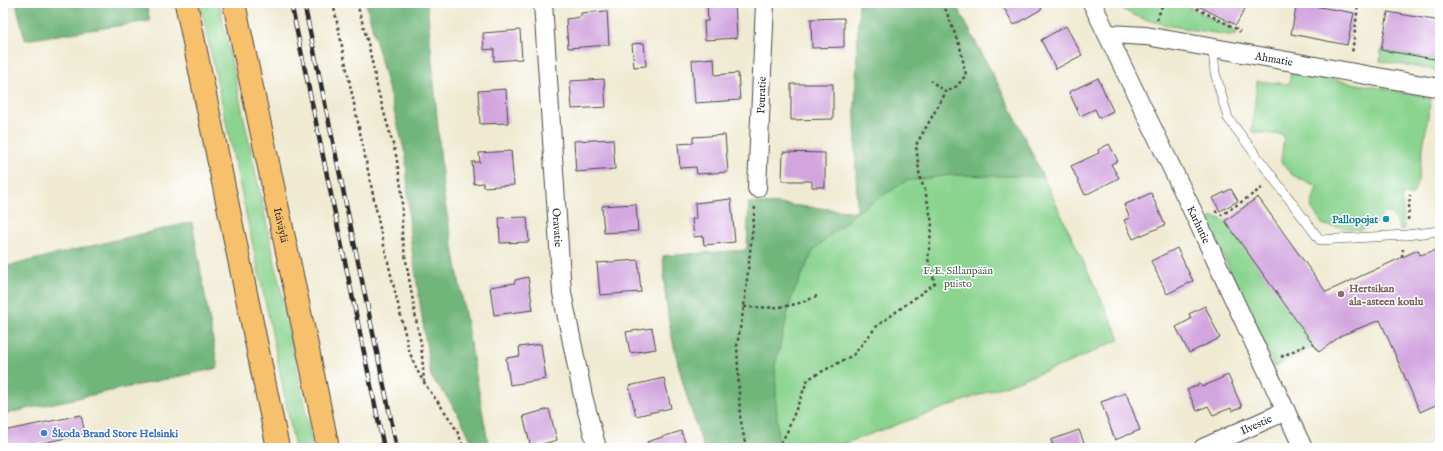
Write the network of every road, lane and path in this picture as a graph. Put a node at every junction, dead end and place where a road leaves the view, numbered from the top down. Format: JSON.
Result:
{"nodes":[{"id":1,"x":186,"y":3,"type":"edge"},
{"id":2,"x":234,"y":3,"type":"edge"},
{"id":3,"x":333,"y":3,"type":"edge"},
{"id":4,"x":357,"y":3,"type":"edge"},
{"id":5,"x":543,"y":3,"type":"edge"},
{"id":6,"x":766,"y":3,"type":"edge"},
{"id":7,"x":943,"y":3,"type":"edge"},
{"id":8,"x":1092,"y":3,"type":"edge"},
{"id":9,"x":1163,"y":3,"type":"edge"},
{"id":10,"x":1341,"y":3,"type":"edge"},
{"id":11,"x":1189,"y":4,"type":"edge"},
{"id":12,"x":1156,"y":24,"type":"dead end"},
{"id":13,"x":1108,"y":34,"type":"junction"},
{"id":14,"x":1244,"y":37,"type":"dead end"},
{"id":15,"x":1213,"y":49,"type":"junction"},
{"id":16,"x":1350,"y":72,"type":"junction"},
{"id":17,"x":931,"y":81,"type":"dead end"},
{"id":18,"x":1440,"y":88,"type":"edge"},
{"id":19,"x":946,"y":92,"type":"junction"},
{"id":20,"x":1274,"y":180,"type":"junction"},
{"id":21,"x":757,"y":188,"type":"joint"},
{"id":22,"x":1410,"y":195,"type":"dead end"},
{"id":23,"x":1410,"y":212,"type":"dead end"},
{"id":24,"x":1222,"y":215,"type":"dead end"},
{"id":25,"x":1440,"y":231,"type":"edge"},
{"id":26,"x":817,"y":296,"type":"dead end"},
{"id":27,"x":744,"y":308,"type":"junction"},
{"id":28,"x":1308,"y":344,"type":"dead end"},
{"id":29,"x":1264,"y":365,"type":"junction"},
{"id":30,"x":424,"y":382,"type":"junction"},
{"id":31,"x":1286,"y":411,"type":"junction"},
{"id":32,"x":278,"y":448,"type":"edge"},
{"id":33,"x":328,"y":448,"type":"edge"},
{"id":34,"x":463,"y":448,"type":"edge"},
{"id":35,"x":597,"y":448,"type":"edge"},
{"id":36,"x":746,"y":448,"type":"edge"},
{"id":37,"x":778,"y":448,"type":"edge"},
{"id":38,"x":1203,"y":448,"type":"edge"},
{"id":39,"x":1303,"y":448,"type":"edge"}],
"edges":[{"from":1,"to":32,"type":"highway"},
{"from":2,"to":33,"type":"highway","name":"Itäväylä"},
{"from":3,"to":30,"type":"path"},
{"from":4,"to":30,"type":"path"},
{"from":5,"to":35,"type":"street","name":"Oravatie"},
{"from":6,"to":21,"type":"street","name":"Peuratie"},
{"from":7,"to":19,"type":"path"},
{"from":8,"to":13,"type":"street","name":"Karhutie"},
{"from":9,"to":12,"type":"path"},
{"from":10,"to":16,"type":"path"},
{"from":11,"to":14,"type":"path"},
{"from":13,"to":15,"type":"street","name":"Ahmatie"},
{"from":13,"to":29,"type":"street","name":"Karhutie"},
{"from":15,"to":16,"type":"street","name":"Ahmatie"},
{"from":15,"to":20,"type":"lane"},
{"from":16,"to":18,"type":"street","name":"Ahmatie"},
{"from":17,"to":19,"type":"path"},
{"from":19,"to":37,"type":"path"},
{"from":20,"to":24,"type":"path"},
{"from":20,"to":25,"type":"lane"},
{"from":21,"to":27,"type":"path"},
{"from":22,"to":23,"type":"path"},
{"from":26,"to":27,"type":"path"},
{"from":27,"to":36,"type":"path"},
{"from":28,"to":29,"type":"path"},
{"from":29,"to":31,"type":"street","name":"Karhutie"},
{"from":30,"to":34,"type":"path"},
{"from":31,"to":38,"type":"street","name":"Ilvestie"},
{"from":31,"to":39,"type":"street","name":"Karhutie"}]}
